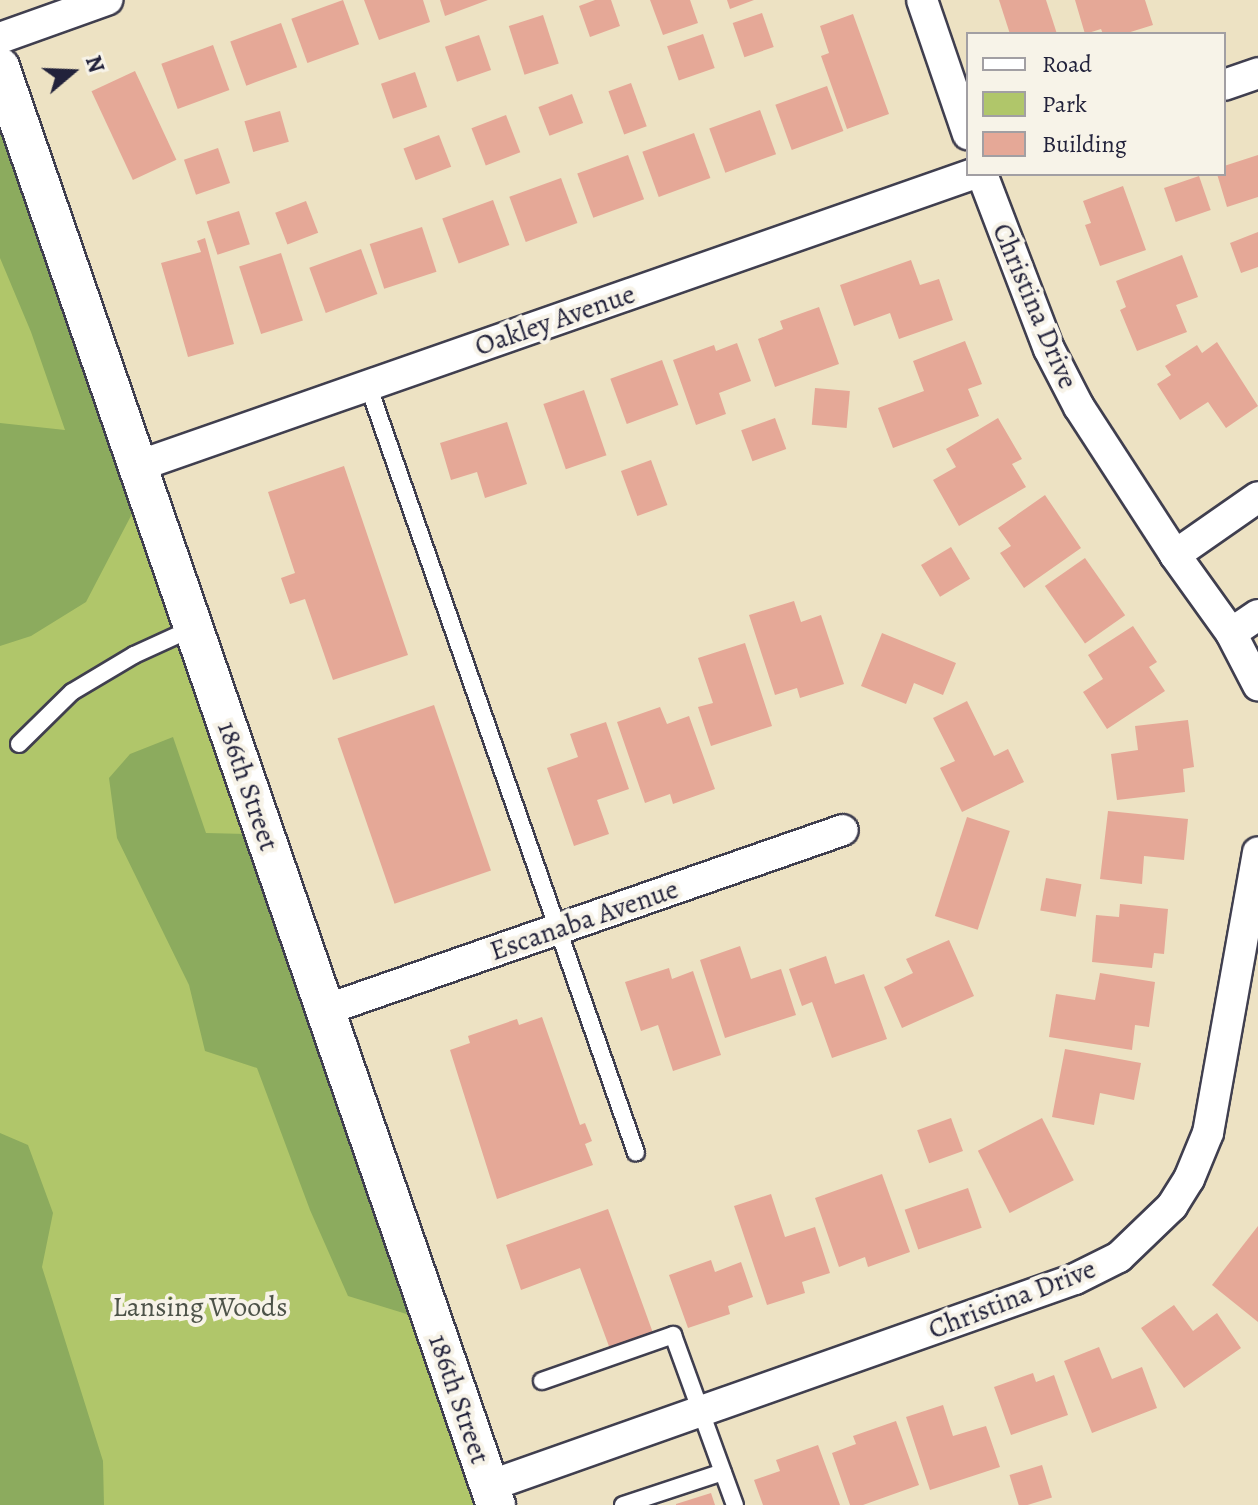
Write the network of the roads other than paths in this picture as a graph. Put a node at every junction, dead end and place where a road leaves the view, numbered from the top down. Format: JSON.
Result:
{"nodes":[{"id":1,"x":107,"y":0,"type":"edge"},
{"id":2,"x":922,"y":0,"type":"edge"},
{"id":3,"x":0,"y":38,"type":"edge"},
{"id":4,"x":0,"y":67,"type":"edge"},
{"id":5,"x":1258,"y":73,"type":"edge"},
{"id":6,"x":1226,"y":84,"type":"edge"},
{"id":7,"x":966,"y":128,"type":"edge"},
{"id":8,"x":967,"y":176,"type":"edge"},
{"id":9,"x":983,"y":176,"type":"edge"},
{"id":10,"x":368,"y":385,"type":"junction"},
{"id":11,"x":138,"y":466,"type":"junction"},
{"id":12,"x":1258,"y":497,"type":"edge"},
{"id":13,"x":1175,"y":555,"type":"junction"},
{"id":14,"x":1258,"y":615,"type":"edge"},
{"id":15,"x":193,"y":628,"type":"junction"},
{"id":16,"x":1231,"y":633,"type":"junction"},
{"id":17,"x":1258,"y":685,"type":"edge"},
{"id":18,"x":19,"y":744,"type":"dead end"},
{"id":19,"x":843,"y":830,"type":"dead end"},
{"id":20,"x":1258,"y":852,"type":"edge"},
{"id":21,"x":557,"y":930,"type":"junction"},
{"id":22,"x":325,"y":1010,"type":"junction"},
{"id":23,"x":636,"y":1153,"type":"dead end"},
{"id":24,"x":542,"y":1381,"type":"dead end"},
{"id":25,"x":701,"y":1411,"type":"junction"},
{"id":26,"x":723,"y":1472,"type":"junction"},
{"id":27,"x":492,"y":1495,"type":"edge"},
{"id":28,"x":623,"y":1505,"type":"edge"},
{"id":29,"x":735,"y":1505,"type":"edge"}],
"edges":[{"from":1,"to":3,"type":"street"},
{"from":2,"to":7,"type":"street"},
{"from":4,"to":11,"type":"street","name":"186th Street"},
{"from":5,"to":6,"type":"street"},
{"from":8,"to":10,"type":"street","name":"Oakley Avenue"},
{"from":9,"to":13,"type":"street","name":"Christina Drive"},
{"from":10,"to":11,"type":"street","name":"Oakley Avenue"},
{"from":10,"to":21,"type":"lane"},
{"from":11,"to":15,"type":"street","name":"186th Street"},
{"from":12,"to":13,"type":"street"},
{"from":13,"to":16,"type":"street","name":"Christina Drive"},
{"from":14,"to":16,"type":"street"},
{"from":15,"to":18,"type":"lane"},
{"from":15,"to":22,"type":"street","name":"186th Street"},
{"from":16,"to":17,"type":"street","name":"Christina Drive"},
{"from":19,"to":21,"type":"street","name":"Escanaba Avenue"},
{"from":20,"to":25,"type":"street","name":"Christina Drive"},
{"from":21,"to":22,"type":"street","name":"Escanaba Avenue"},
{"from":21,"to":23,"type":"lane"},
{"from":22,"to":27,"type":"street","name":"186th Street"},
{"from":24,"to":25,"type":"lane"},
{"from":25,"to":26,"type":"lane"},
{"from":25,"to":27,"type":"street","name":"Christina Drive"},
{"from":26,"to":28,"type":"lane"},
{"from":26,"to":29,"type":"lane"}]}
